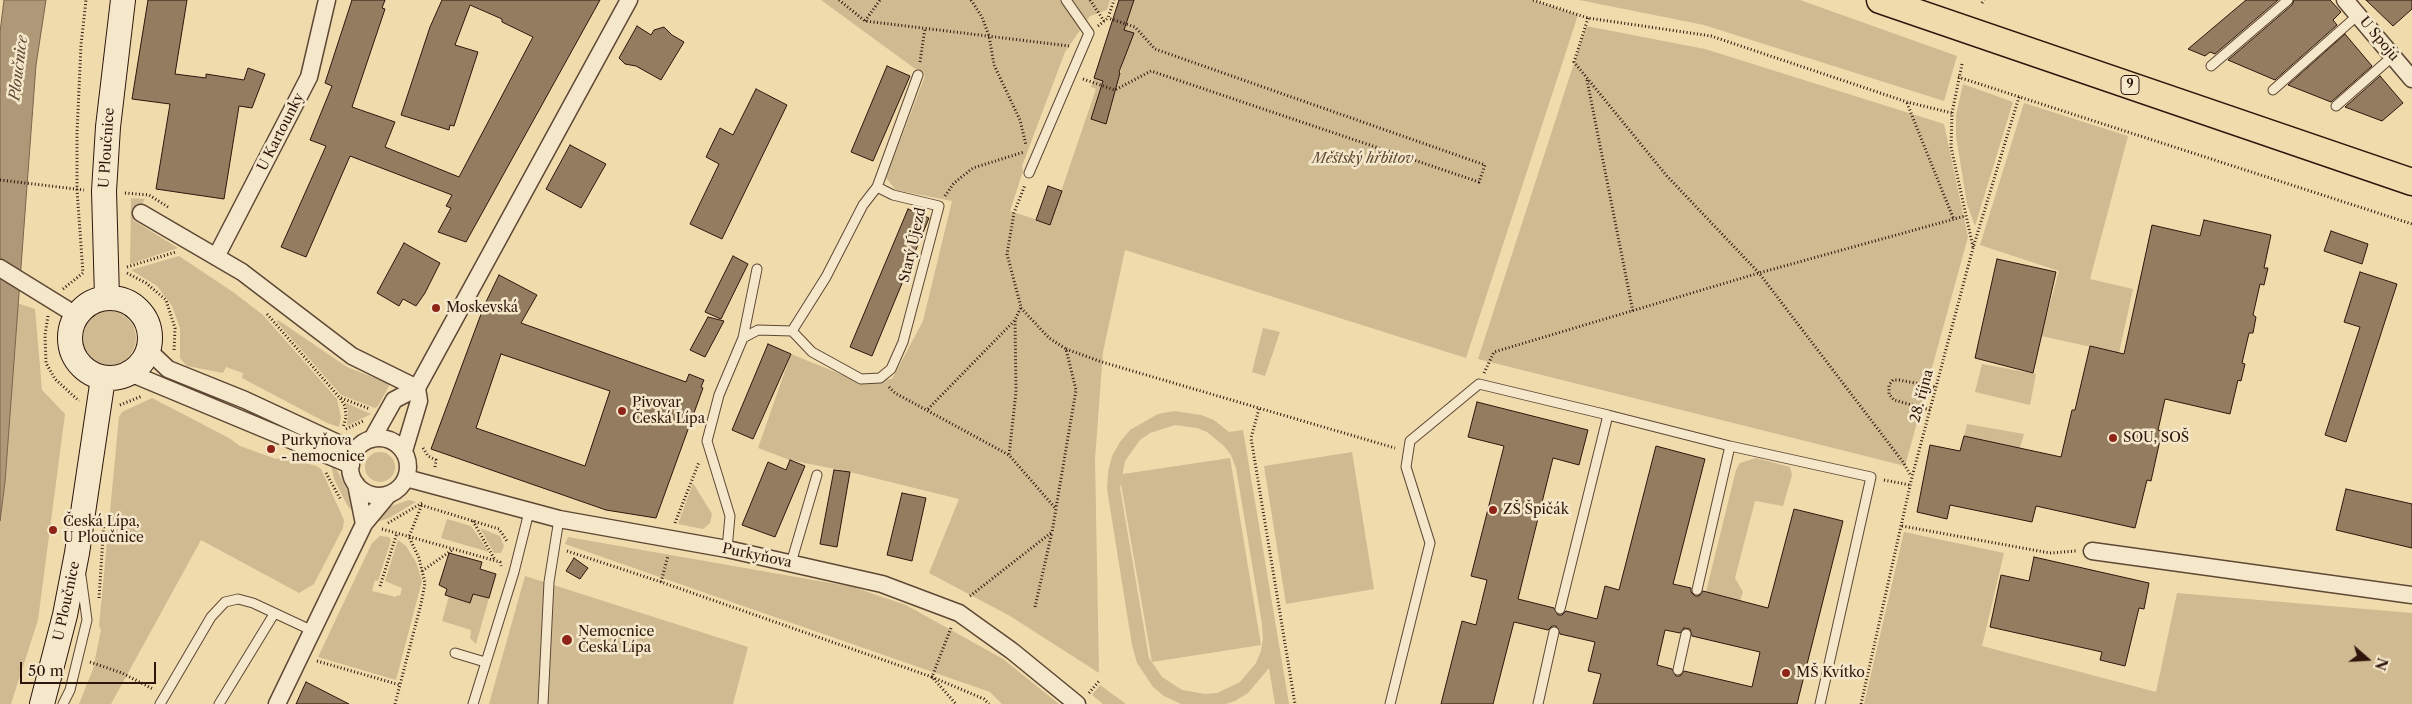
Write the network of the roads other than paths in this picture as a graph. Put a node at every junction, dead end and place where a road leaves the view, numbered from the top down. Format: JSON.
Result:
{"nodes":[{"id":1,"x":123,"y":0,"type":"edge"},
{"id":2,"x":327,"y":0,"type":"edge"},
{"id":3,"x":629,"y":0,"type":"edge"},
{"id":4,"x":1066,"y":0,"type":"edge"},
{"id":5,"x":1880,"y":0,"type":"edge"},
{"id":6,"x":2288,"y":0,"type":"edge"},
{"id":7,"x":2345,"y":0,"type":"edge"},
{"id":8,"x":2358,"y":15,"type":"junction"},
{"id":9,"x":2393,"y":56,"type":"junction"},
{"id":10,"x":2211,"y":66,"type":"dead end"},
{"id":11,"x":918,"y":76,"type":"road end"},
{"id":12,"x":2412,"y":79,"type":"edge"},
{"id":13,"x":2273,"y":90,"type":"dead end"},
{"id":14,"x":2336,"y":106,"type":"dead end"},
{"id":15,"x":1029,"y":173,"type":"road end"},
{"id":16,"x":2412,"y":182,"type":"edge"},
{"id":17,"x":877,"y":186,"type":"junction"},
{"id":18,"x":141,"y":213,"type":"dead end"},
{"id":19,"x":216,"y":257,"type":"junction"},
{"id":20,"x":0,"y":268,"type":"edge"},
{"id":21,"x":757,"y":269,"type":"dead end"},
{"id":22,"x":107,"y":297,"type":"junction"},
{"id":23,"x":76,"y":315,"type":"junction"},
{"id":24,"x":792,"y":332,"type":"junction"},
{"id":25,"x":743,"y":338,"type":"junction"},
{"id":26,"x":148,"y":350,"type":"junction"},
{"id":27,"x":130,"y":373,"type":"junction"},
{"id":28,"x":103,"y":378,"type":"junction"},
{"id":29,"x":417,"y":388,"type":"junction"},
{"id":30,"x":1608,"y":415,"type":"junction"},
{"id":31,"x":372,"y":439,"type":"junction"},
{"id":32,"x":1730,"y":446,"type":"junction"},
{"id":33,"x":404,"y":451,"type":"junction"},
{"id":34,"x":353,"y":458,"type":"junction"},
{"id":35,"x":818,"y":475,"type":"dead end"},
{"id":36,"x":406,"y":478,"type":"junction"},
{"id":37,"x":356,"y":484,"type":"junction"},
{"id":38,"x":389,"y":494,"type":"junction"},
{"id":39,"x":529,"y":512,"type":"junction"},
{"id":40,"x":559,"y":519,"type":"junction"},
{"id":41,"x":364,"y":524,"type":"junction"},
{"id":42,"x":727,"y":549,"type":"junction"},
{"id":43,"x":2092,"y":550,"type":"road end"},
{"id":44,"x":77,"y":552,"type":"junction"},
{"id":45,"x":791,"y":563,"type":"junction"},
{"id":46,"x":1697,"y":590,"type":"dead end"},
{"id":47,"x":2412,"y":595,"type":"edge"},
{"id":48,"x":1560,"y":609,"type":"dead end"},
{"id":49,"x":274,"y":614,"type":"junction"},
{"id":50,"x":313,"y":631,"type":"junction"},
{"id":51,"x":1554,"y":632,"type":"dead end"},
{"id":52,"x":1686,"y":634,"type":"dead end"},
{"id":53,"x":455,"y":653,"type":"dead end"},
{"id":54,"x":485,"y":662,"type":"junction"},
{"id":55,"x":1678,"y":670,"type":"dead end"},
{"id":56,"x":1083,"y":698,"type":"edge"},
{"id":57,"x":42,"y":704,"type":"edge"},
{"id":58,"x":63,"y":704,"type":"edge"},
{"id":59,"x":160,"y":704,"type":"edge"},
{"id":60,"x":219,"y":704,"type":"edge"},
{"id":61,"x":277,"y":704,"type":"edge"},
{"id":62,"x":473,"y":704,"type":"edge"},
{"id":63,"x":543,"y":704,"type":"edge"},
{"id":64,"x":1390,"y":704,"type":"edge"},
{"id":65,"x":1538,"y":704,"type":"edge"},
{"id":66,"x":1820,"y":704,"type":"edge"}],
"edges":[{"from":1,"to":22,"type":"main road","name":"U Ploučnice"},
{"from":2,"to":19,"type":"street","name":"U Kartounky"},
{"from":3,"to":29,"type":"street"},
{"from":4,"to":15,"type":"lane"},
{"from":5,"to":16,"type":"main road","number":"9"},
{"from":6,"to":10,"type":"lane"},
{"from":7,"to":8,"type":"street","name":"U Spojů"},
{"from":8,"to":9,"type":"street","name":"U Spojů"},
{"from":8,"to":13,"type":"lane"},
{"from":9,"to":12,"type":"street","name":"U Spojů"},
{"from":9,"to":14,"type":"lane"},
{"from":11,"to":17,"type":"lane"},
{"from":17,"to":24,"type":"lane"},
{"from":17,"to":24,"type":"lane","name":"Starý Újezd"},
{"from":18,"to":19,"type":"street"},
{"from":19,"to":29,"type":"street"},
{"from":20,"to":23,"type":"street"},
{"from":21,"to":25,"type":"lane"},
{"from":22,"to":23,"type":"main road"},
{"from":22,"to":26,"type":"main road"},
{"from":23,"to":28,"type":"main road"},
{"from":24,"to":25,"type":"lane"},
{"from":25,"to":42,"type":"lane"},
{"from":26,"to":27,"type":"main road"},
{"from":26,"to":34,"type":"street"},
{"from":27,"to":28,"type":"main road"},
{"from":27,"to":34,"type":"street"},
{"from":28,"to":44,"type":"main road","name":"U Ploučnice"},
{"from":29,"to":31,"type":"street"},
{"from":29,"to":33,"type":"street"},
{"from":30,"to":32,"type":"lane"},
{"from":30,"to":48,"type":"lane"},
{"from":30,"to":64,"type":"lane"},
{"from":31,"to":33,"type":"street"},
{"from":31,"to":34,"type":"street"},
{"from":32,"to":46,"type":"lane"},
{"from":32,"to":66,"type":"lane"},
{"from":33,"to":36,"type":"street"},
{"from":34,"to":37,"type":"street"},
{"from":35,"to":45,"type":"lane"},
{"from":36,"to":38,"type":"street"},
{"from":36,"to":39,"type":"street","name":"Purkyňova"},
{"from":37,"to":38,"type":"street"},
{"from":37,"to":41,"type":"street"},
{"from":38,"to":41,"type":"street"},
{"from":39,"to":40,"type":"street","name":"Purkyňova"},
{"from":39,"to":54,"type":"lane"},
{"from":40,"to":42,"type":"street","name":"Purkyňova"},
{"from":40,"to":63,"type":"lane"},
{"from":41,"to":50,"type":"street"},
{"from":42,"to":45,"type":"street","name":"Purkyňova"},
{"from":43,"to":47,"type":"street"},
{"from":44,"to":57,"type":"main road","name":"U Ploučnice"},
{"from":44,"to":58,"type":"lane"},
{"from":45,"to":56,"type":"street","name":"Purkyňova"},
{"from":49,"to":50,"type":"lane"},
{"from":49,"to":59,"type":"lane"},
{"from":49,"to":60,"type":"lane"},
{"from":50,"to":61,"type":"street"},
{"from":51,"to":65,"type":"lane"},
{"from":52,"to":55,"type":"lane"},
{"from":53,"to":54,"type":"lane"},
{"from":54,"to":62,"type":"lane"}]}
